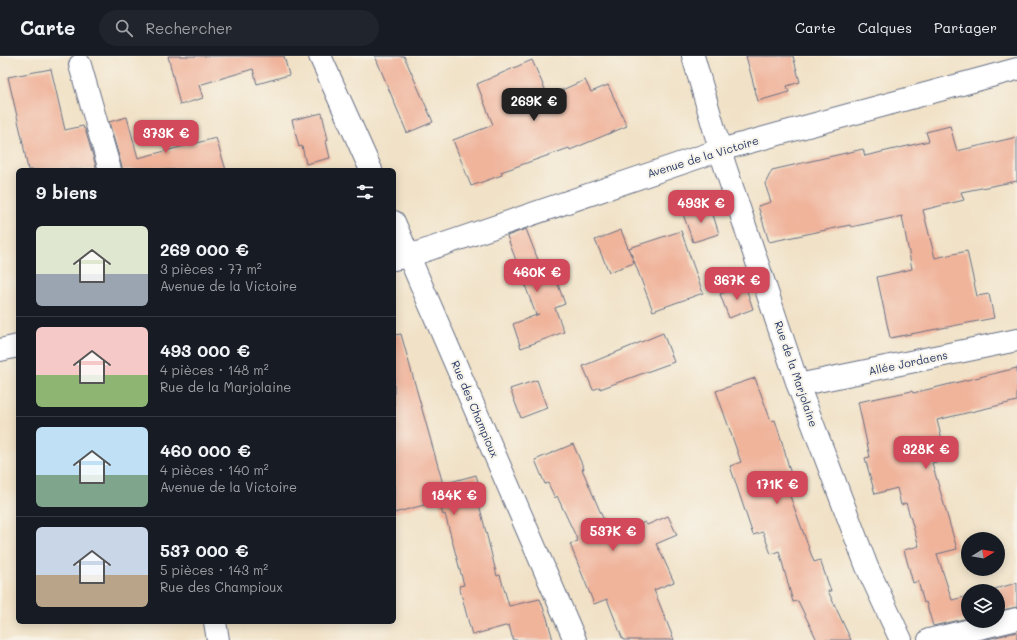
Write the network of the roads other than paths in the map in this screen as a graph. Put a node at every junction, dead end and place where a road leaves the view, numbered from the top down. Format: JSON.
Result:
{"nodes":[{"id":1,"x":320,"y":56,"type":"edge"},
{"id":2,"x":693,"y":56,"type":"edge"},
{"id":3,"x":80,"y":65,"type":"dead end"},
{"id":4,"x":1017,"y":69,"type":"edge"},
{"id":5,"x":720,"y":150,"type":"junction"},
{"id":6,"x":109,"y":168,"type":"edge"},
{"id":7,"x":370,"y":168,"type":"edge"},
{"id":8,"x":396,"y":231,"type":"edge"},
{"id":9,"x":402,"y":258,"type":"edge"},
{"id":10,"x":1017,"y":340,"type":"edge"},
{"id":11,"x":16,"y":346,"type":"edge"},
{"id":12,"x":0,"y":350,"type":"edge"},
{"id":13,"x":798,"y":385,"type":"junction"},
{"id":14,"x":1017,"y":619,"type":"edge"},
{"id":15,"x":215,"y":624,"type":"edge"},
{"id":16,"x":218,"y":640,"type":"edge"},
{"id":17,"x":575,"y":640,"type":"edge"},
{"id":18,"x":901,"y":640,"type":"edge"},
{"id":19,"x":929,"y":640,"type":"edge"}],
"edges":[{"from":1,"to":7,"type":"street"},
{"from":2,"to":5,"type":"street","name":"Rue de la Marjolaine"},
{"from":3,"to":6,"type":"street"},
{"from":4,"to":5,"type":"street","name":"Avenue de la Victoire"},
{"from":5,"to":9,"type":"street","name":"Avenue de la Victoire"},
{"from":5,"to":13,"type":"street","name":"Rue de la Marjolaine"},
{"from":8,"to":9,"type":"street","name":"Rue des Champioux"},
{"from":9,"to":17,"type":"street","name":"Rue des Champioux"},
{"from":10,"to":13,"type":"street","name":"Allée Jordaens"},
{"from":11,"to":12,"type":"street"},
{"from":13,"to":18,"type":"street","name":"Rue de la Marjolaine"},
{"from":14,"to":19,"type":"street"},
{"from":15,"to":16,"type":"street"}]}
